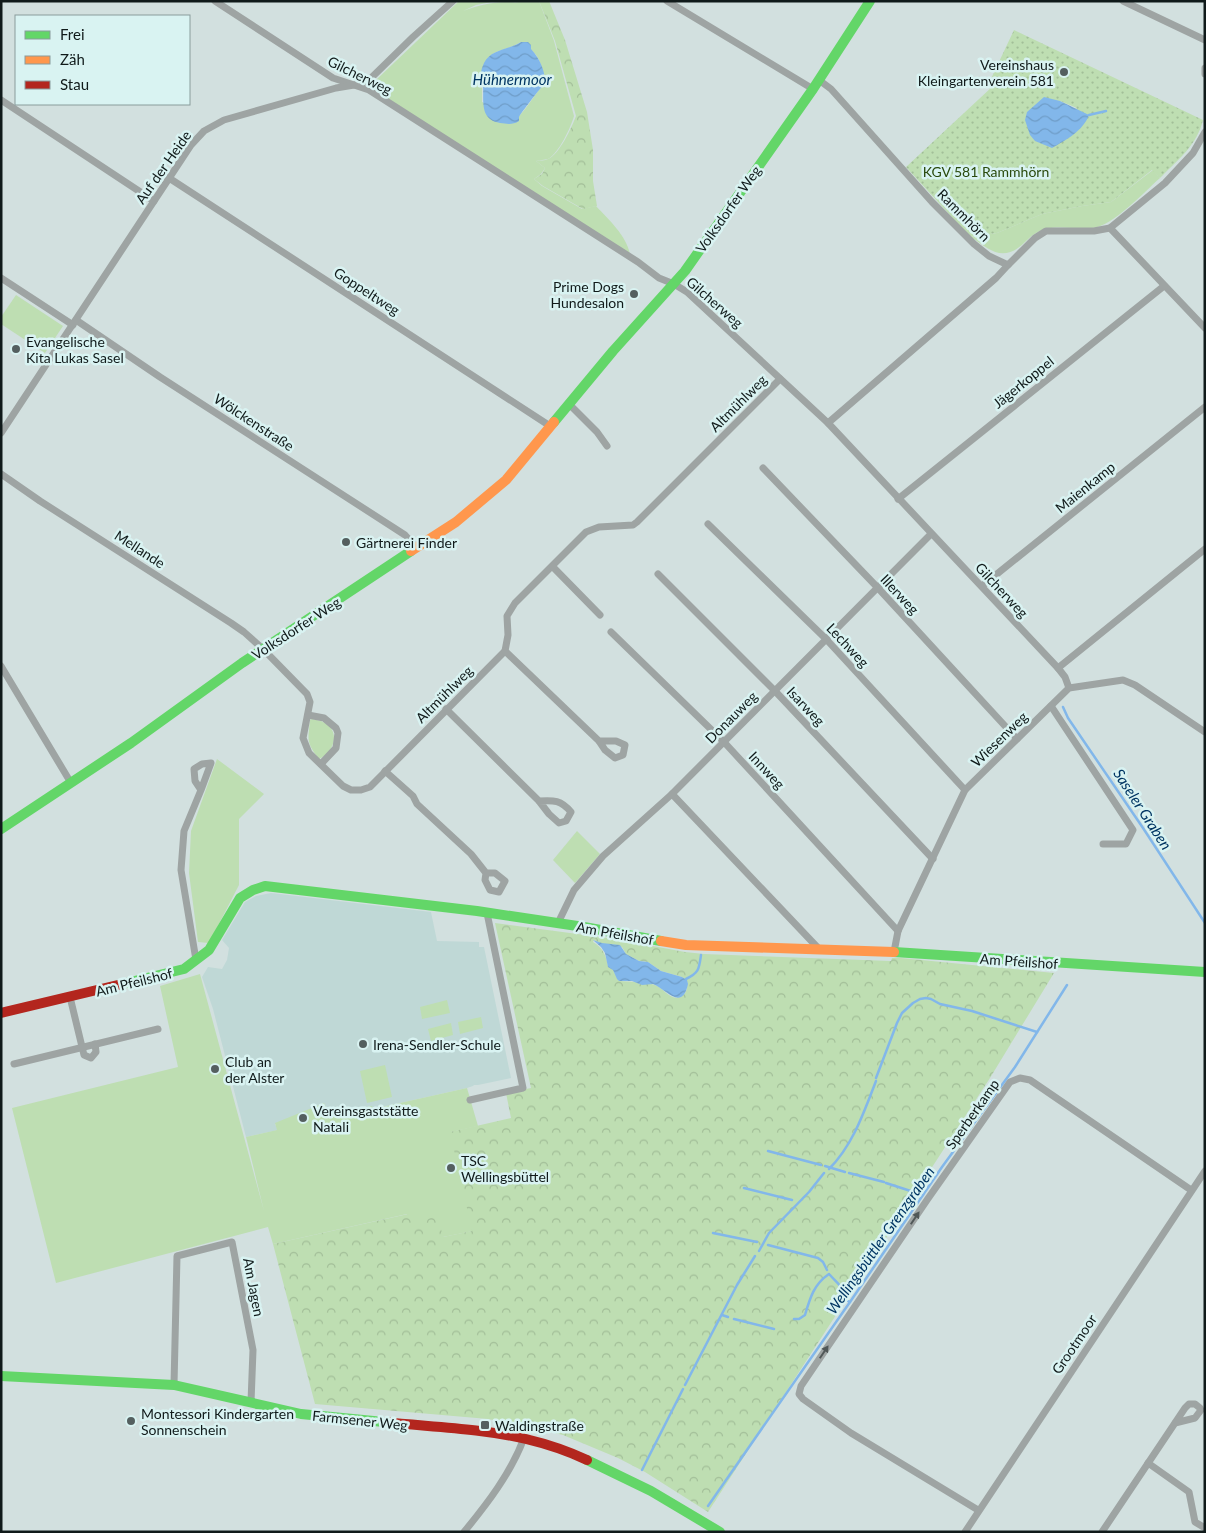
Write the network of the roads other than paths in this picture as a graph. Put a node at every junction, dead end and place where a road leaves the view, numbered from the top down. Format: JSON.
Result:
{"nodes":[{"id":1,"x":215,"y":1,"type":"edge"},
{"id":2,"x":453,"y":1,"type":"edge"},
{"id":3,"x":667,"y":1,"type":"edge"},
{"id":4,"x":870,"y":1,"type":"edge"},
{"id":5,"x":1123,"y":1,"type":"edge"},
{"id":6,"x":1205,"y":40,"type":"edge"},
{"id":7,"x":1205,"y":68,"type":"edge"},
{"id":8,"x":1205,"y":74,"type":"edge"},
{"id":9,"x":816,"y":84,"type":"junction"},
{"id":10,"x":354,"y":85,"type":"junction"},
{"id":11,"x":1,"y":100,"type":"edge"},
{"id":12,"x":1205,"y":132,"type":"edge"},
{"id":13,"x":169,"y":178,"type":"junction"},
{"id":14,"x":154,"y":201,"type":"junction"},
{"id":15,"x":1110,"y":228,"type":"junction"},
{"id":16,"x":1008,"y":265,"type":"junction"},
{"id":17,"x":1,"y":278,"type":"edge"},
{"id":18,"x":674,"y":284,"type":"junction"},
{"id":19,"x":1164,"y":286,"type":"junction"},
{"id":20,"x":74,"y":323,"type":"junction"},
{"id":21,"x":1204,"y":326,"type":"edge"},
{"id":22,"x":780,"y":379,"type":"junction"},
{"id":23,"x":569,"y":404,"type":"junction"},
{"id":24,"x":1205,"y":407,"type":"edge"},
{"id":25,"x":828,"y":423,"type":"junction"},
{"id":26,"x":550,"y":426,"type":"junction"},
{"id":27,"x":1,"y":433,"type":"edge"},
{"id":28,"x":607,"y":446,"type":"dead end"},
{"id":29,"x":763,"y":468,"type":"dead end"},
{"id":30,"x":1,"y":474,"type":"edge"},
{"id":31,"x":898,"y":499,"type":"junction"},
{"id":32,"x":708,"y":524,"type":"dead end"},
{"id":33,"x":931,"y":534,"type":"junction"},
{"id":34,"x":416,"y":548,"type":"junction"},
{"id":35,"x":1205,"y":549,"type":"edge"},
{"id":36,"x":553,"y":567,"type":"junction"},
{"id":37,"x":658,"y":574,"type":"dead end"},
{"id":38,"x":982,"y":586,"type":"junction"},
{"id":39,"x":878,"y":588,"type":"junction"},
{"id":40,"x":600,"y":616,"type":"dead end"},
{"id":41,"x":611,"y":632,"type":"dead end"},
{"id":42,"x":826,"y":640,"type":"junction"},
{"id":43,"x":263,"y":649,"type":"junction"},
{"id":44,"x":505,"y":651,"type":"junction"},
{"id":45,"x":1058,"y":668,"type":"junction"},
{"id":46,"x":2,"y":669,"type":"edge"},
{"id":47,"x":1069,"y":688,"type":"junction"},
{"id":48,"x":775,"y":691,"type":"junction"},
{"id":49,"x":1052,"y":706,"type":"junction"},
{"id":50,"x":446,"y":709,"type":"junction"},
{"id":51,"x":308,"y":715,"type":"junction"},
{"id":52,"x":1205,"y":732,"type":"edge"},
{"id":53,"x":1018,"y":739,"type":"junction"},
{"id":54,"x":599,"y":741,"type":"dead end"},
{"id":55,"x":724,"y":742,"type":"junction"},
{"id":56,"x":321,"y":764,"type":"junction"},
{"id":57,"x":385,"y":771,"type":"junction"},
{"id":58,"x":71,"y":783,"type":"junction"},
{"id":59,"x":201,"y":790,"type":"dead end"},
{"id":60,"x":966,"y":790,"type":"junction"},
{"id":61,"x":672,"y":794,"type":"junction"},
{"id":62,"x":540,"y":801,"type":"dead end"},
{"id":63,"x":1,"y":829,"type":"edge"},
{"id":64,"x":1103,"y":844,"type":"dead end"},
{"id":65,"x":933,"y":858,"type":"junction"},
{"id":66,"x":486,"y":873,"type":"dead end"},
{"id":67,"x":487,"y":913,"type":"junction"},
{"id":68,"x":558,"y":923,"type":"junction"},
{"id":69,"x":898,"y":931,"type":"junction"},
{"id":70,"x":819,"y":949,"type":"junction"},
{"id":71,"x":894,"y":952,"type":"junction"},
{"id":72,"x":196,"y":960,"type":"junction"},
{"id":73,"x":1205,"y":972,"type":"edge"},
{"id":74,"x":70,"y":997,"type":"junction"},
{"id":75,"x":1,"y":1013,"type":"edge"},
{"id":76,"x":158,"y":1029,"type":"dead end"},
{"id":77,"x":95,"y":1044,"type":"junction"},
{"id":78,"x":82,"y":1048,"type":"junction"},
{"id":79,"x":14,"y":1064,"type":"dead end"},
{"id":80,"x":470,"y":1100,"type":"dead end"},
{"id":81,"x":1205,"y":1171,"type":"edge"},
{"id":82,"x":1192,"y":1190,"type":"junction"},
{"id":83,"x":1,"y":1376,"type":"edge"},
{"id":84,"x":174,"y":1385,"type":"junction"},
{"id":85,"x":251,"y":1402,"type":"junction"},
{"id":86,"x":1175,"y":1423,"type":"dead end"},
{"id":87,"x":524,"y":1438,"type":"junction"},
{"id":88,"x":1148,"y":1463,"type":"junction"},
{"id":89,"x":978,"y":1510,"type":"junction"},
{"id":90,"x":1205,"y":1528,"type":"edge"},
{"id":91,"x":464,"y":1532,"type":"edge"},
{"id":92,"x":720,"y":1532,"type":"edge"},
{"id":93,"x":965,"y":1532,"type":"edge"},
{"id":94,"x":1102,"y":1532,"type":"edge"}],
"edges":[{"from":1,"to":10,"type":"street","name":"Gilcherweg"},
{"from":2,"to":10,"type":"street","name":"Auf der Heide"},
{"from":3,"to":9,"type":"street","name":"Rammhörn"},
{"from":4,"to":9,"type":"street","name":"Volksdorfer Weg"},
{"from":5,"to":6,"type":"street"},
{"from":7,"to":8,"type":"street"},
{"from":9,"to":16,"type":"street","name":"Rammhörn"},
{"from":9,"to":18,"type":"street","name":"Volksdorfer Weg"},
{"from":10,"to":13,"type":"street","name":"Auf der Heide"},
{"from":10,"to":18,"type":"street","name":"Gilcherweg"},
{"from":11,"to":14,"type":"street"},
{"from":12,"to":15,"type":"street"},
{"from":13,"to":14,"type":"street","name":"Auf der Heide"},
{"from":13,"to":26,"type":"street","name":"Goppeltweg"},
{"from":14,"to":20,"type":"street","name":"Auf der Heide"},
{"from":15,"to":16,"type":"street"},
{"from":15,"to":19,"type":"street"},
{"from":16,"to":25,"type":"street"},
{"from":17,"to":20,"type":"street","name":"Wölckenstraße"},
{"from":18,"to":22,"type":"street","name":"Gilcherweg"},
{"from":18,"to":23,"type":"street","name":"Volksdorfer Weg"},
{"from":19,"to":21,"type":"street"},
{"from":19,"to":31,"type":"street","name":"Jägerkoppel"},
{"from":20,"to":27,"type":"street","name":"Auf der Heide"},
{"from":20,"to":34,"type":"street","name":"Wölckenstraße"},
{"from":22,"to":25,"type":"street","name":"Gilcherweg"},
{"from":22,"to":36,"type":"street","name":"Altmühlweg"},
{"from":23,"to":26,"type":"street","name":"Volksdorfer Weg"},
{"from":23,"to":28,"type":"street"},
{"from":24,"to":38,"type":"street","name":"Maienkamp"},
{"from":25,"to":31,"type":"street","name":"Gilcherweg"},
{"from":26,"to":34,"type":"street","name":"Volksdorfer Weg"},
{"from":29,"to":39,"type":"street","name":"Illerweg"},
{"from":30,"to":43,"type":"street","name":"Mellande"},
{"from":31,"to":33,"type":"street","name":"Gilcherweg"},
{"from":32,"to":42,"type":"street","name":"Lechweg"},
{"from":33,"to":38,"type":"street","name":"Gilcherweg"},
{"from":33,"to":39,"type":"street","name":"Donauweg"},
{"from":34,"to":43,"type":"street","name":"Volksdorfer Weg"},
{"from":35,"to":45,"type":"street"},
{"from":36,"to":40,"type":"street"},
{"from":36,"to":44,"type":"street","name":"Altmühlweg"},
{"from":37,"to":48,"type":"street","name":"Isarweg"},
{"from":38,"to":45,"type":"street","name":"Gilcherweg"},
{"from":39,"to":42,"type":"street","name":"Donauweg"},
{"from":39,"to":53,"type":"street","name":"Illerweg"},
{"from":41,"to":55,"type":"street","name":"Innweg"},
{"from":42,"to":48,"type":"street","name":"Donauweg"},
{"from":42,"to":60,"type":"street","name":"Lechweg"},
{"from":43,"to":51,"type":"street","name":"Altmühlweg"},
{"from":43,"to":58,"type":"street","name":"Volksdorfer Weg"},
{"from":44,"to":50,"type":"street","name":"Altmühlweg"},
{"from":44,"to":54,"type":"street"},
{"from":45,"to":47,"type":"street","name":"Gilcherweg"},
{"from":46,"to":58,"type":"street"},
{"from":47,"to":49,"type":"street","name":"Wiesenweg"},
{"from":47,"to":52,"type":"street"},
{"from":48,"to":55,"type":"street","name":"Donauweg"},
{"from":48,"to":65,"type":"street","name":"Isarweg"},
{"from":49,"to":53,"type":"street","name":"Wiesenweg"},
{"from":49,"to":64,"type":"street"},
{"from":50,"to":57,"type":"street","name":"Altmühlweg"},
{"from":50,"to":62,"type":"street"},
{"from":51,"to":56,"type":"street","name":"Altmühlweg"},
{"from":51,"to":56,"type":"street"},
{"from":53,"to":60,"type":"street","name":"Wiesenweg"},
{"from":55,"to":61,"type":"street","name":"Donauweg"},
{"from":55,"to":69,"type":"street","name":"Innweg"},
{"from":56,"to":57,"type":"street","name":"Altmühlweg"},
{"from":57,"to":66,"type":"street"},
{"from":58,"to":63,"type":"street","name":"Volksdorfer Weg"},
{"from":59,"to":72,"type":"street"},
{"from":60,"to":65,"type":"street","name":"Wiesenweg"},
{"from":61,"to":68,"type":"street","name":"Donauweg"},
{"from":61,"to":70,"type":"street"},
{"from":65,"to":69,"type":"street","name":"Wiesenweg"},
{"from":67,"to":68,"type":"street","name":"Am Pfeilshof"},
{"from":67,"to":72,"type":"street","name":"Am Pfeilshof"},
{"from":67,"to":80,"type":"street"},
{"from":68,"to":70,"type":"street","name":"Am Pfeilshof"},
{"from":69,"to":71,"type":"street","name":"Wiesenweg"},
{"from":70,"to":71,"type":"street","name":"Am Pfeilshof"},
{"from":71,"to":73,"type":"street","name":"Am Pfeilshof"},
{"from":72,"to":74,"type":"street","name":"Am Pfeilshof"},
{"from":74,"to":75,"type":"street","name":"Am Pfeilshof"},
{"from":74,"to":78,"type":"street"},
{"from":76,"to":77,"type":"street"},
{"from":77,"to":78,"type":"street"},
{"from":77,"to":78,"type":"street"},
{"from":78,"to":79,"type":"street"},
{"from":81,"to":82,"type":"street","name":"Grootmoor"},
{"from":82,"to":89,"type":"street","name":"Grootmoor"},
{"from":89,"to":82,"type":"street","name":"Sperberkamp","one_way":true},
{"from":83,"to":84,"type":"street","name":"Farmsener Weg"},
{"from":84,"to":85,"type":"street","name":"Farmsener Weg"},
{"from":84,"to":85,"type":"street","name":"Am Jagen"},
{"from":85,"to":87,"type":"street","name":"Farmsener Weg"},
{"from":86,"to":88,"type":"street"},
{"from":87,"to":91,"type":"street"},
{"from":87,"to":92,"type":"street","name":"Farmsener Weg"},
{"from":88,"to":90,"type":"street"},
{"from":88,"to":94,"type":"street"},
{"from":89,"to":93,"type":"street","name":"Grootmoor"}]}
